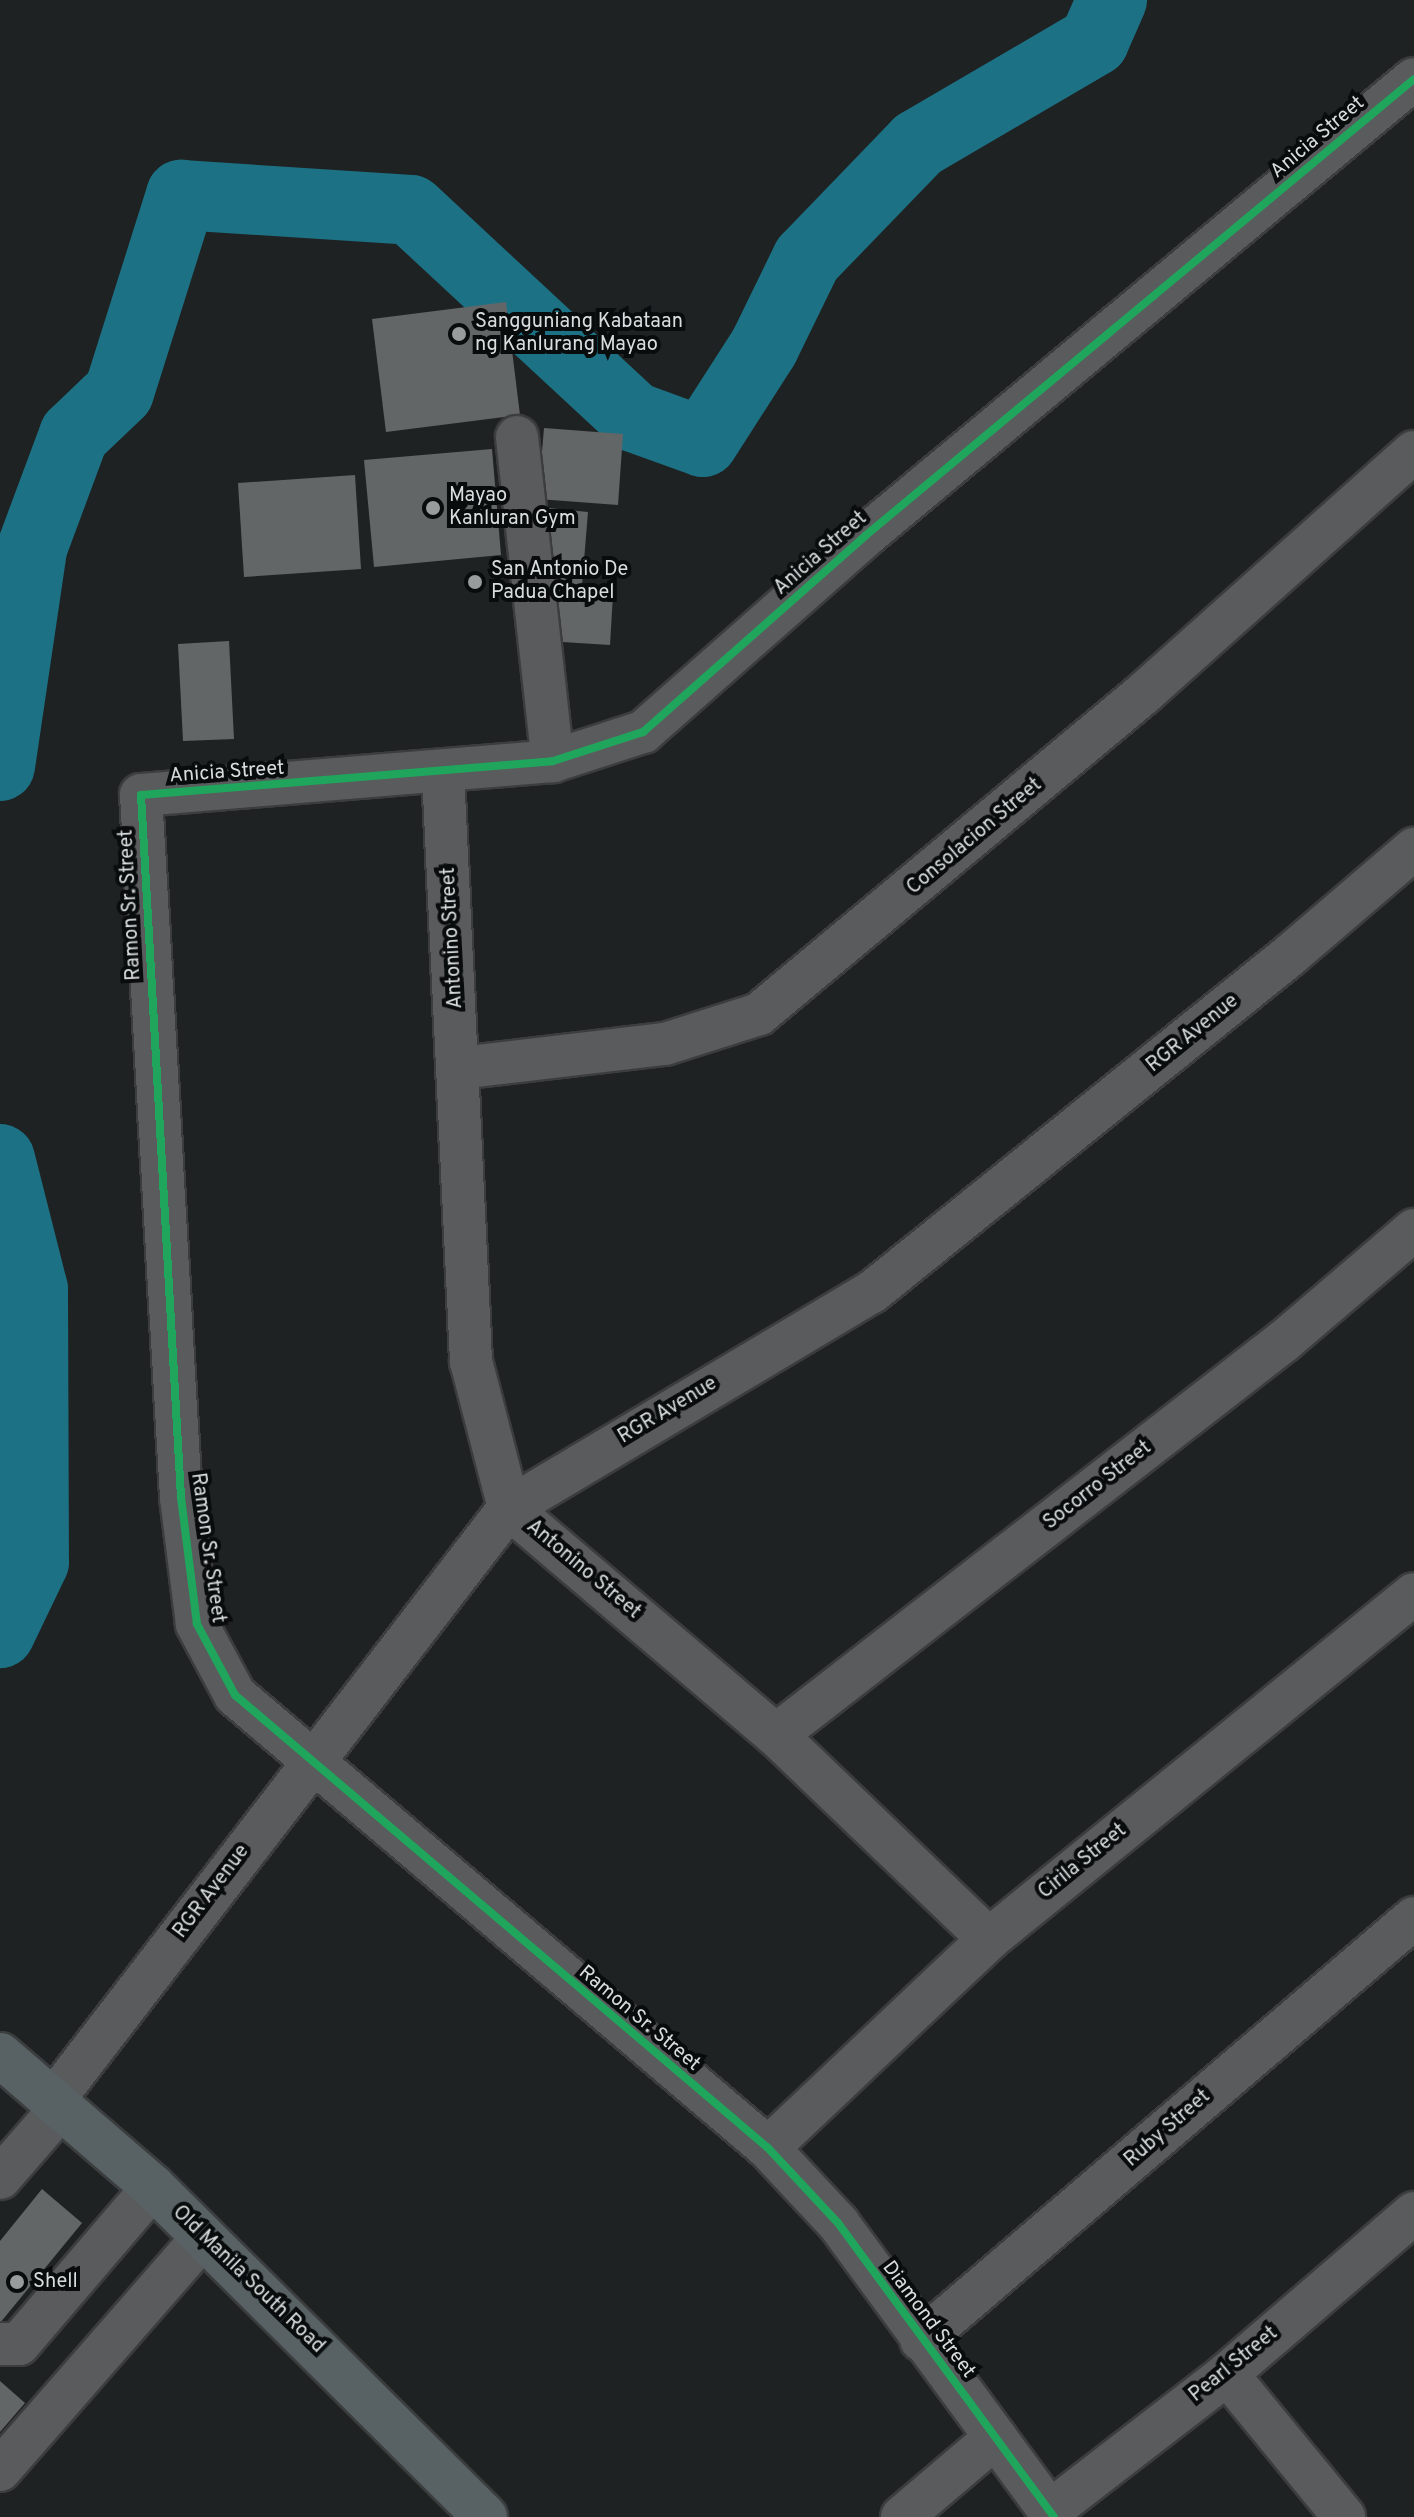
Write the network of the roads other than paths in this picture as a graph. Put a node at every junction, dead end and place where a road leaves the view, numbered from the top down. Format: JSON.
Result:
{"nodes":[{"id":1,"x":1414,"y":79,"type":"edge"},
{"id":2,"x":517,"y":437,"type":"dead end"},
{"id":3,"x":1414,"y":452,"type":"edge"},
{"id":4,"x":553,"y":761,"type":"junction"},
{"id":5,"x":443,"y":773,"type":"junction"},
{"id":6,"x":141,"y":795,"type":"joint"},
{"id":7,"x":1414,"y":849,"type":"edge"},
{"id":8,"x":460,"y":1068,"type":"junction"},
{"id":9,"x":1414,"y":1230,"type":"edge"},
{"id":10,"x":509,"y":1508,"type":"junction"},
{"id":11,"x":1414,"y":1594,"type":"edge"},
{"id":12,"x":776,"y":1735,"type":"junction"},
{"id":13,"x":311,"y":1763,"type":"junction"},
{"id":14,"x":1414,"y":1918,"type":"edge"},
{"id":15,"x":989,"y":1939,"type":"junction"},
{"id":16,"x":0,"y":2055,"type":"edge"},
{"id":17,"x":56,"y":2106,"type":"junction"},
{"id":18,"x":768,"y":2148,"type":"junction"},
{"id":19,"x":0,"y":2178,"type":"edge"},
{"id":20,"x":153,"y":2187,"type":"junction"},
{"id":21,"x":1414,"y":2213,"type":"edge"},
{"id":22,"x":203,"y":2237,"type":"junction"},
{"id":23,"x":921,"y":2340,"type":"junction"},
{"id":24,"x":0,"y":2344,"type":"edge"},
{"id":25,"x":1227,"y":2374,"type":"junction"},
{"id":26,"x":996,"y":2437,"type":"junction"},
{"id":27,"x":0,"y":2470,"type":"edge"},
{"id":28,"x":1052,"y":2514,"type":"edge"},
{"id":29,"x":485,"y":2517,"type":"edge"},
{"id":30,"x":902,"y":2517,"type":"edge"},
{"id":31,"x":1344,"y":2517,"type":"edge"}],
"edges":[{"from":1,"to":4,"type":"street","name":"Anicia Street"},
{"from":2,"to":4,"type":"street"},
{"from":3,"to":8,"type":"street","name":"Consolacion Street"},
{"from":4,"to":5,"type":"street","name":"Anicia Street"},
{"from":5,"to":6,"type":"street","name":"Anicia Street"},
{"from":5,"to":8,"type":"street","name":"Antonino Street"},
{"from":6,"to":13,"type":"street","name":"Ramon Sr. Street"},
{"from":7,"to":10,"type":"street","name":"RGR Avenue"},
{"from":8,"to":10,"type":"street","name":"Antonino Street"},
{"from":9,"to":12,"type":"street","name":"Socorro Street"},
{"from":10,"to":12,"type":"street","name":"Antonino Street"},
{"from":10,"to":13,"type":"street","name":"RGR Avenue"},
{"from":11,"to":15,"type":"street","name":"Cirila Street"},
{"from":12,"to":15,"type":"street","name":"Antonino Street"},
{"from":13,"to":17,"type":"street","name":"RGR Avenue"},
{"from":13,"to":18,"type":"street","name":"Ramon Sr. Street"},
{"from":14,"to":23,"type":"street","name":"Ruby Street"},
{"from":15,"to":18,"type":"street","name":"Cirila Street"},
{"from":16,"to":17,"type":"main road","name":"Old Manila South Road"},
{"from":17,"to":19,"type":"street","name":"RGR Avenue"},
{"from":17,"to":20,"type":"main road","name":"Old Manila South Road"},
{"from":18,"to":23,"type":"street","name":"Diamond Street"},
{"from":20,"to":22,"type":"main road","name":"Old Manila South Road"},
{"from":20,"to":24,"type":"street"},
{"from":21,"to":25,"type":"street","name":"Pearl Street"},
{"from":22,"to":27,"type":"street"},
{"from":22,"to":29,"type":"main road","name":"Old Manila South Road"},
{"from":23,"to":26,"type":"street","name":"Diamond Street"},
{"from":25,"to":28,"type":"street","name":"Pearl Street"},
{"from":25,"to":31,"type":"street"},
{"from":26,"to":28,"type":"street","name":"Diamond Street"},
{"from":26,"to":30,"type":"street"}]}
